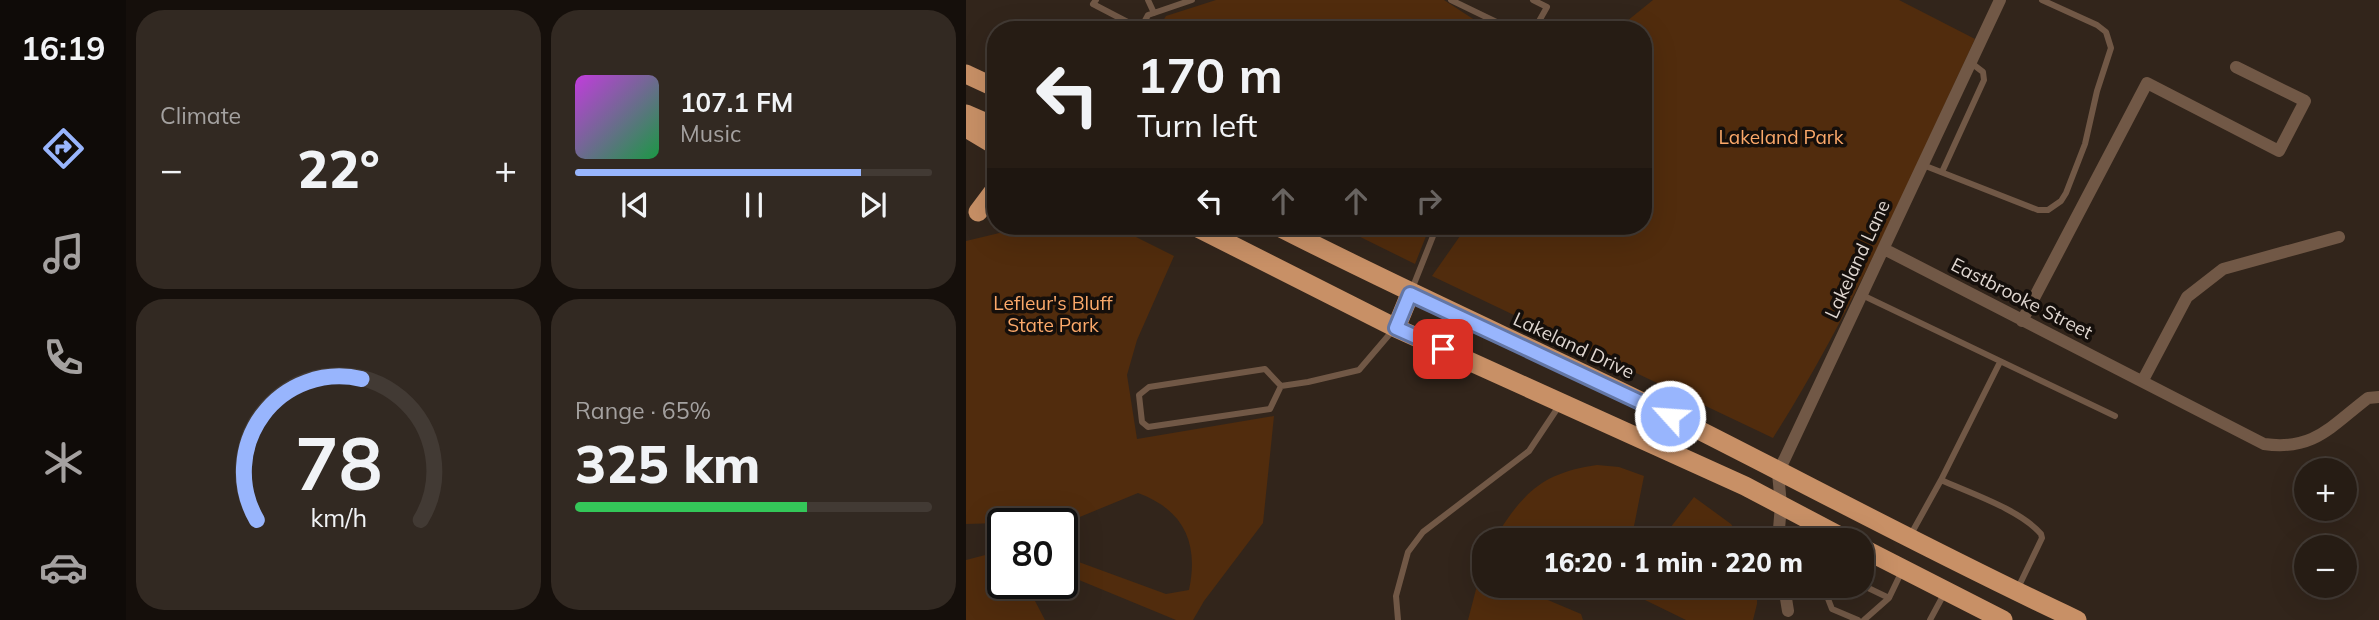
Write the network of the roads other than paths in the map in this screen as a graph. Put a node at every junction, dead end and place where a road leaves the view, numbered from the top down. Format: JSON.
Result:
{"nodes":[{"id":1,"x":1096,"y":0,"type":"edge"},
{"id":2,"x":1149,"y":0,"type":"edge"},
{"id":3,"x":1192,"y":0,"type":"edge"},
{"id":4,"x":1451,"y":0,"type":"edge"},
{"id":5,"x":1533,"y":0,"type":"edge"},
{"id":6,"x":2000,"y":0,"type":"edge"},
{"id":7,"x":2042,"y":0,"type":"edge"},
{"id":8,"x":1154,"y":13,"type":"junction"},
{"id":9,"x":1125,"y":21,"type":"edge"},
{"id":10,"x":1145,"y":21,"type":"edge"},
{"id":11,"x":1494,"y":21,"type":"edge"},
{"id":12,"x":1539,"y":21,"type":"edge"},
{"id":13,"x":1970,"y":62,"type":"junction"},
{"id":14,"x":2236,"y":67,"type":"dead end"},
{"id":15,"x":966,"y":74,"type":"edge"},
{"id":16,"x":987,"y":84,"type":"edge"},
{"id":17,"x":966,"y":114,"type":"edge"},
{"id":18,"x":987,"y":123,"type":"edge"},
{"id":19,"x":966,"y":128,"type":"edge"},
{"id":20,"x":987,"y":140,"type":"edge"},
{"id":21,"x":1923,"y":164,"type":"junction"},
{"id":22,"x":1942,"y":172,"type":"junction"},
{"id":23,"x":1212,"y":235,"type":"edge"},
{"id":24,"x":1295,"y":235,"type":"edge"},
{"id":25,"x":1433,"y":235,"type":"edge"},
{"id":26,"x":2339,"y":237,"type":"dead end"},
{"id":27,"x":1884,"y":249,"type":"junction"},
{"id":28,"x":1410,"y":294,"type":"junction"},
{"id":29,"x":1862,"y":295,"type":"junction"},
{"id":30,"x":2022,"y":321,"type":"junction"},
{"id":31,"x":1396,"y":328,"type":"junction"},
{"id":32,"x":2000,"y":362,"type":"junction"},
{"id":33,"x":1577,"y":371,"type":"junction"},
{"id":34,"x":2143,"y":380,"type":"junction"},
{"id":35,"x":1281,"y":386,"type":"junction"},
{"id":36,"x":2379,"y":397,"type":"edge"},
{"id":37,"x":1562,"y":401,"type":"junction"},
{"id":38,"x":2115,"y":416,"type":"dead end"},
{"id":39,"x":1779,"y":473,"type":"junction"},
{"id":40,"x":1941,"y":480,"type":"junction"},
{"id":41,"x":1781,"y":505,"type":"junction"},
{"id":42,"x":1779,"y":528,"type":"edge"},
{"id":43,"x":1824,"y":528,"type":"edge"},
{"id":44,"x":1909,"y":540,"type":"junction"},
{"id":45,"x":1874,"y":554,"type":"edge"},
{"id":46,"x":1903,"y":569,"type":"junction"},
{"id":47,"x":1874,"y":591,"type":"edge"},
{"id":48,"x":1946,"y":591,"type":"junction"},
{"id":49,"x":2016,"y":592,"type":"junction"},
{"id":50,"x":1786,"y":598,"type":"edge"},
{"id":51,"x":1828,"y":598,"type":"edge"},
{"id":52,"x":1888,"y":598,"type":"junction"},
{"id":53,"x":1788,"y":616,"type":"edge"},
{"id":54,"x":1398,"y":620,"type":"edge"},
{"id":55,"x":1858,"y":620,"type":"edge"},
{"id":56,"x":1864,"y":620,"type":"edge"},
{"id":57,"x":1930,"y":620,"type":"edge"},
{"id":58,"x":2003,"y":620,"type":"edge"},
{"id":59,"x":2077,"y":620,"type":"edge"}],
"edges":[{"from":1,"to":9,"type":"lane"},
{"from":2,"to":8,"type":"lane"},
{"from":3,"to":8,"type":"lane"},
{"from":4,"to":11,"type":"lane"},
{"from":5,"to":12,"type":"lane"},
{"from":6,"to":13,"type":"street","name":"Lakeland Lane"},
{"from":7,"to":22,"type":"lane"},
{"from":8,"to":10,"type":"lane"},
{"from":13,"to":21,"type":"street","name":"Lakeland Lane"},
{"from":13,"to":22,"type":"lane"},
{"from":14,"to":30,"type":"street"},
{"from":15,"to":16,"type":"highway"},
{"from":17,"to":18,"type":"highway"},
{"from":19,"to":20,"type":"highway"},
{"from":21,"to":22,"type":"lane"},
{"from":21,"to":27,"type":"street","name":"Lakeland Lane"},
{"from":23,"to":31,"type":"highway"},
{"from":24,"to":28,"type":"highway","name":"Lakeland Drive"},
{"from":25,"to":28,"type":"lane"},
{"from":26,"to":34,"type":"street"},
{"from":27,"to":29,"type":"street","name":"Lakeland Lane"},
{"from":27,"to":30,"type":"street","name":"Eastbrooke Street"},
{"from":28,"to":31,"type":"highway"},
{"from":28,"to":33,"type":"highway","name":"Lakeland Drive"},
{"from":29,"to":32,"type":"lane"},
{"from":29,"to":39,"type":"street","name":"Lakeland Lane"},
{"from":30,"to":34,"type":"street","name":"Eastbrooke Street"},
{"from":31,"to":35,"type":"lane"},
{"from":31,"to":37,"type":"highway"},
{"from":32,"to":38,"type":"lane"},
{"from":32,"to":40,"type":"lane"},
{"from":33,"to":37,"type":"highway"},
{"from":33,"to":39,"type":"highway","name":"Lakeland Drive"},
{"from":34,"to":36,"type":"street","name":"Eastbrooke Street"},
{"from":35,"to":35,"type":"lane"},
{"from":37,"to":41,"type":"highway"},
{"from":37,"to":54,"type":"lane"},
{"from":39,"to":41,"type":"street","name":"Lakeland Lane"},
{"from":39,"to":44,"type":"highway","name":"Lakeland Drive"},
{"from":40,"to":44,"type":"lane"},
{"from":40,"to":49,"type":"lane"},
{"from":41,"to":42,"type":"street","name":"Lakeland Lane"},
{"from":41,"to":43,"type":"highway"},
{"from":44,"to":49,"type":"highway","name":"Lakeland Drive"},
{"from":45,"to":46,"type":"highway"},
{"from":46,"to":48,"type":"highway"},
{"from":46,"to":52,"type":"lane"},
{"from":47,"to":52,"type":"lane"},
{"from":48,"to":57,"type":"lane"},
{"from":48,"to":58,"type":"highway"},
{"from":49,"to":59,"type":"highway","name":"Lakeland Drive"},
{"from":50,"to":53,"type":"street"},
{"from":51,"to":55,"type":"lane"},
{"from":52,"to":56,"type":"lane"}]}
